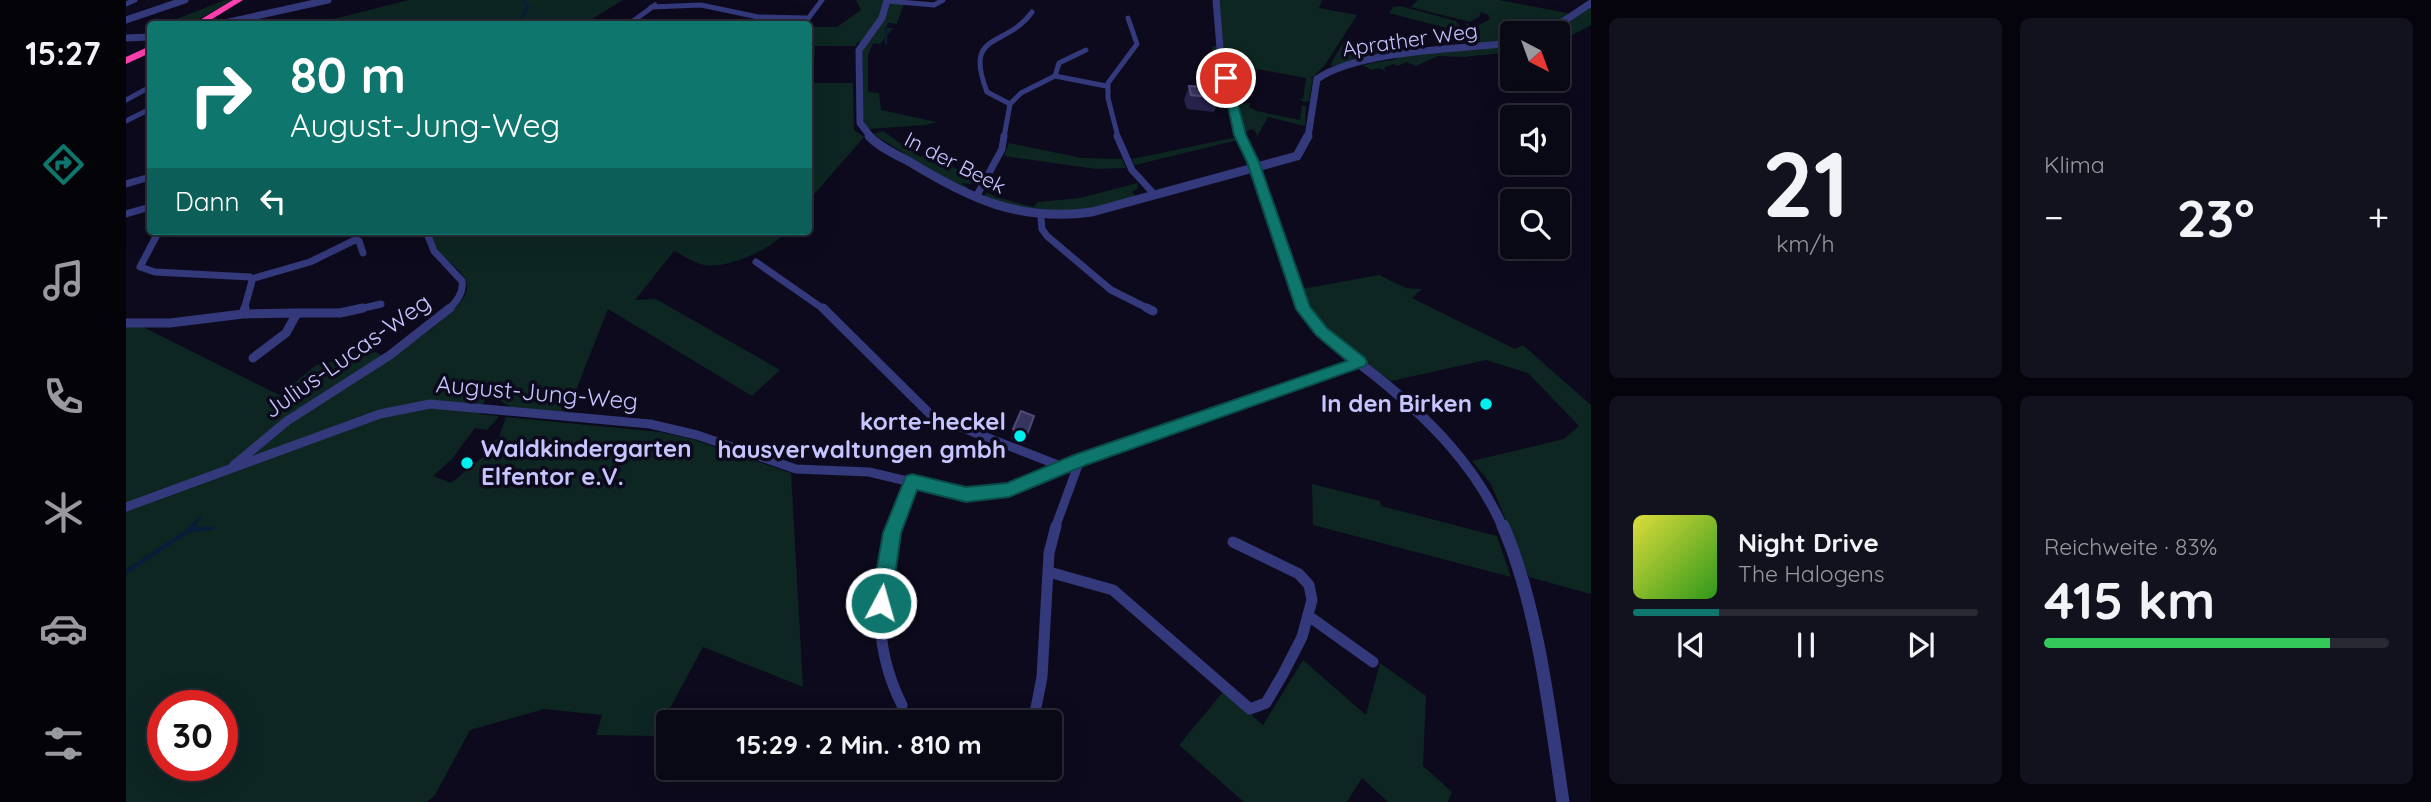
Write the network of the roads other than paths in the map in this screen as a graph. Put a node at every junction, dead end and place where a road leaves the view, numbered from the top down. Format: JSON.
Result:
{"nodes":[{"id":1,"x":135,"y":0,"type":"edge"},
{"id":2,"x":185,"y":0,"type":"edge"},
{"id":3,"x":239,"y":0,"type":"edge"},
{"id":4,"x":251,"y":0,"type":"edge"},
{"id":5,"x":328,"y":0,"type":"edge"},
{"id":6,"x":666,"y":0,"type":"edge"},
{"id":7,"x":822,"y":0,"type":"edge"},
{"id":8,"x":943,"y":0,"type":"edge"},
{"id":9,"x":1216,"y":0,"type":"edge"},
{"id":10,"x":887,"y":1,"type":"edge"},
{"id":11,"x":1591,"y":3,"type":"edge"},
{"id":12,"x":126,"y":4,"type":"edge"},
{"id":13,"x":651,"y":7,"type":"junction"},
{"id":14,"x":1032,"y":12,"type":"dead end"},
{"id":15,"x":806,"y":18,"type":"junction"},
{"id":16,"x":1128,"y":18,"type":"dead end"},
{"id":17,"x":126,"y":20,"type":"edge"},
{"id":18,"x":203,"y":21,"type":"edge"},
{"id":19,"x":215,"y":21,"type":"edge"},
{"id":20,"x":234,"y":21,"type":"edge"},
{"id":21,"x":633,"y":21,"type":"edge"},
{"id":22,"x":805,"y":21,"type":"edge"},
{"id":23,"x":1564,"y":21,"type":"edge"},
{"id":24,"x":147,"y":37,"type":"edge"},
{"id":25,"x":126,"y":38,"type":"edge"},
{"id":26,"x":1500,"y":45,"type":"edge"},
{"id":27,"x":147,"y":50,"type":"edge"},
{"id":28,"x":1086,"y":50,"type":"dead end"},
{"id":29,"x":147,"y":56,"type":"edge"},
{"id":30,"x":126,"y":61,"type":"edge"},
{"id":31,"x":126,"y":67,"type":"edge"},
{"id":32,"x":1055,"y":76,"type":"junction"},
{"id":33,"x":1107,"y":86,"type":"junction"},
{"id":34,"x":147,"y":89,"type":"edge"},
{"id":35,"x":126,"y":100,"type":"edge"},
{"id":36,"x":1010,"y":104,"type":"junction"},
{"id":37,"x":147,"y":111,"type":"edge"},
{"id":38,"x":126,"y":121,"type":"edge"},
{"id":39,"x":1253,"y":166,"type":"junction"},
{"id":40,"x":147,"y":178,"type":"edge"},
{"id":41,"x":126,"y":184,"type":"edge"},
{"id":42,"x":1154,"y":194,"type":"junction"},
{"id":43,"x":976,"y":197,"type":"junction"},
{"id":44,"x":147,"y":208,"type":"edge"},
{"id":45,"x":126,"y":214,"type":"edge"},
{"id":46,"x":1041,"y":218,"type":"junction"},
{"id":47,"x":157,"y":235,"type":"edge"},
{"id":48,"x":428,"y":235,"type":"edge"},
{"id":49,"x":363,"y":253,"type":"dead end"},
{"id":50,"x":756,"y":262,"type":"dead end"},
{"id":51,"x":251,"y":279,"type":"junction"},
{"id":52,"x":382,"y":304,"type":"dead end"},
{"id":53,"x":1153,"y":311,"type":"dead end"},
{"id":54,"x":297,"y":313,"type":"junction"},
{"id":55,"x":243,"y":314,"type":"junction"},
{"id":56,"x":126,"y":323,"type":"edge"},
{"id":57,"x":253,"y":358,"type":"dead end"},
{"id":58,"x":1360,"y":362,"type":"junction"},
{"id":59,"x":1080,"y":460,"type":"junction"},
{"id":60,"x":1063,"y":467,"type":"junction"},
{"id":61,"x":228,"y":470,"type":"junction"},
{"id":62,"x":912,"y":481,"type":"junction"},
{"id":63,"x":126,"y":507,"type":"edge"},
{"id":64,"x":1233,"y":542,"type":"dead end"},
{"id":65,"x":1049,"y":572,"type":"junction"},
{"id":66,"x":1310,"y":617,"type":"junction"},
{"id":67,"x":1373,"y":662,"type":"dead end"},
{"id":68,"x":902,"y":705,"type":"dead end"},
{"id":69,"x":1036,"y":710,"type":"edge"},
{"id":70,"x":1563,"y":802,"type":"edge"}],
"edges":[{"from":1,"to":12,"type":"street"},
{"from":2,"to":17,"type":"street"},
{"from":3,"to":18,"type":"highway"},
{"from":4,"to":19,"type":"highway"},
{"from":5,"to":20,"type":"street"},
{"from":6,"to":13,"type":"street"},
{"from":7,"to":15,"type":"street"},
{"from":8,"to":10,"type":"street","name":"In der Beek"},
{"from":9,"to":39,"type":"street"},
{"from":10,"to":43,"type":"street","name":"In der Beek"},
{"from":11,"to":23,"type":"street"},
{"from":13,"to":15,"type":"street"},
{"from":13,"to":21,"type":"street"},
{"from":14,"to":36,"type":"street"},
{"from":15,"to":22,"type":"street"},
{"from":16,"to":33,"type":"street"},
{"from":24,"to":25,"type":"street"},
{"from":26,"to":39,"type":"street","name":"Aprather Weg"},
{"from":27,"to":30,"type":"highway"},
{"from":28,"to":32,"type":"street"},
{"from":29,"to":31,"type":"highway"},
{"from":32,"to":33,"type":"street"},
{"from":32,"to":36,"type":"street"},
{"from":33,"to":42,"type":"street"},
{"from":34,"to":35,"type":"street"},
{"from":36,"to":43,"type":"street"},
{"from":37,"to":38,"type":"street"},
{"from":39,"to":42,"type":"street","name":"In der Beek"},
{"from":39,"to":58,"type":"street"},
{"from":40,"to":41,"type":"street"},
{"from":42,"to":46,"type":"street","name":"In der Beek"},
{"from":43,"to":46,"type":"street","name":"In der Beek"},
{"from":44,"to":45,"type":"street"},
{"from":46,"to":53,"type":"street"},
{"from":47,"to":51,"type":"street"},
{"from":48,"to":61,"type":"street","name":"Julius-Lucas-Weg"},
{"from":49,"to":51,"type":"street"},
{"from":50,"to":60,"type":"street"},
{"from":51,"to":55,"type":"street"},
{"from":52,"to":54,"type":"street"},
{"from":54,"to":55,"type":"street"},
{"from":54,"to":57,"type":"street"},
{"from":55,"to":56,"type":"street"},
{"from":58,"to":59,"type":"street","name":"August-Jung-Weg"},
{"from":58,"to":70,"type":"street"},
{"from":59,"to":60,"type":"street","name":"August-Jung-Weg"},
{"from":59,"to":65,"type":"street"},
{"from":60,"to":62,"type":"street","name":"August-Jung-Weg"},
{"from":61,"to":62,"type":"street","name":"August-Jung-Weg"},
{"from":61,"to":63,"type":"street","name":"August-Jung-Weg"},
{"from":62,"to":68,"type":"street"},
{"from":64,"to":66,"type":"street"},
{"from":65,"to":66,"type":"street"},
{"from":65,"to":69,"type":"street"},
{"from":66,"to":67,"type":"street"}]}
